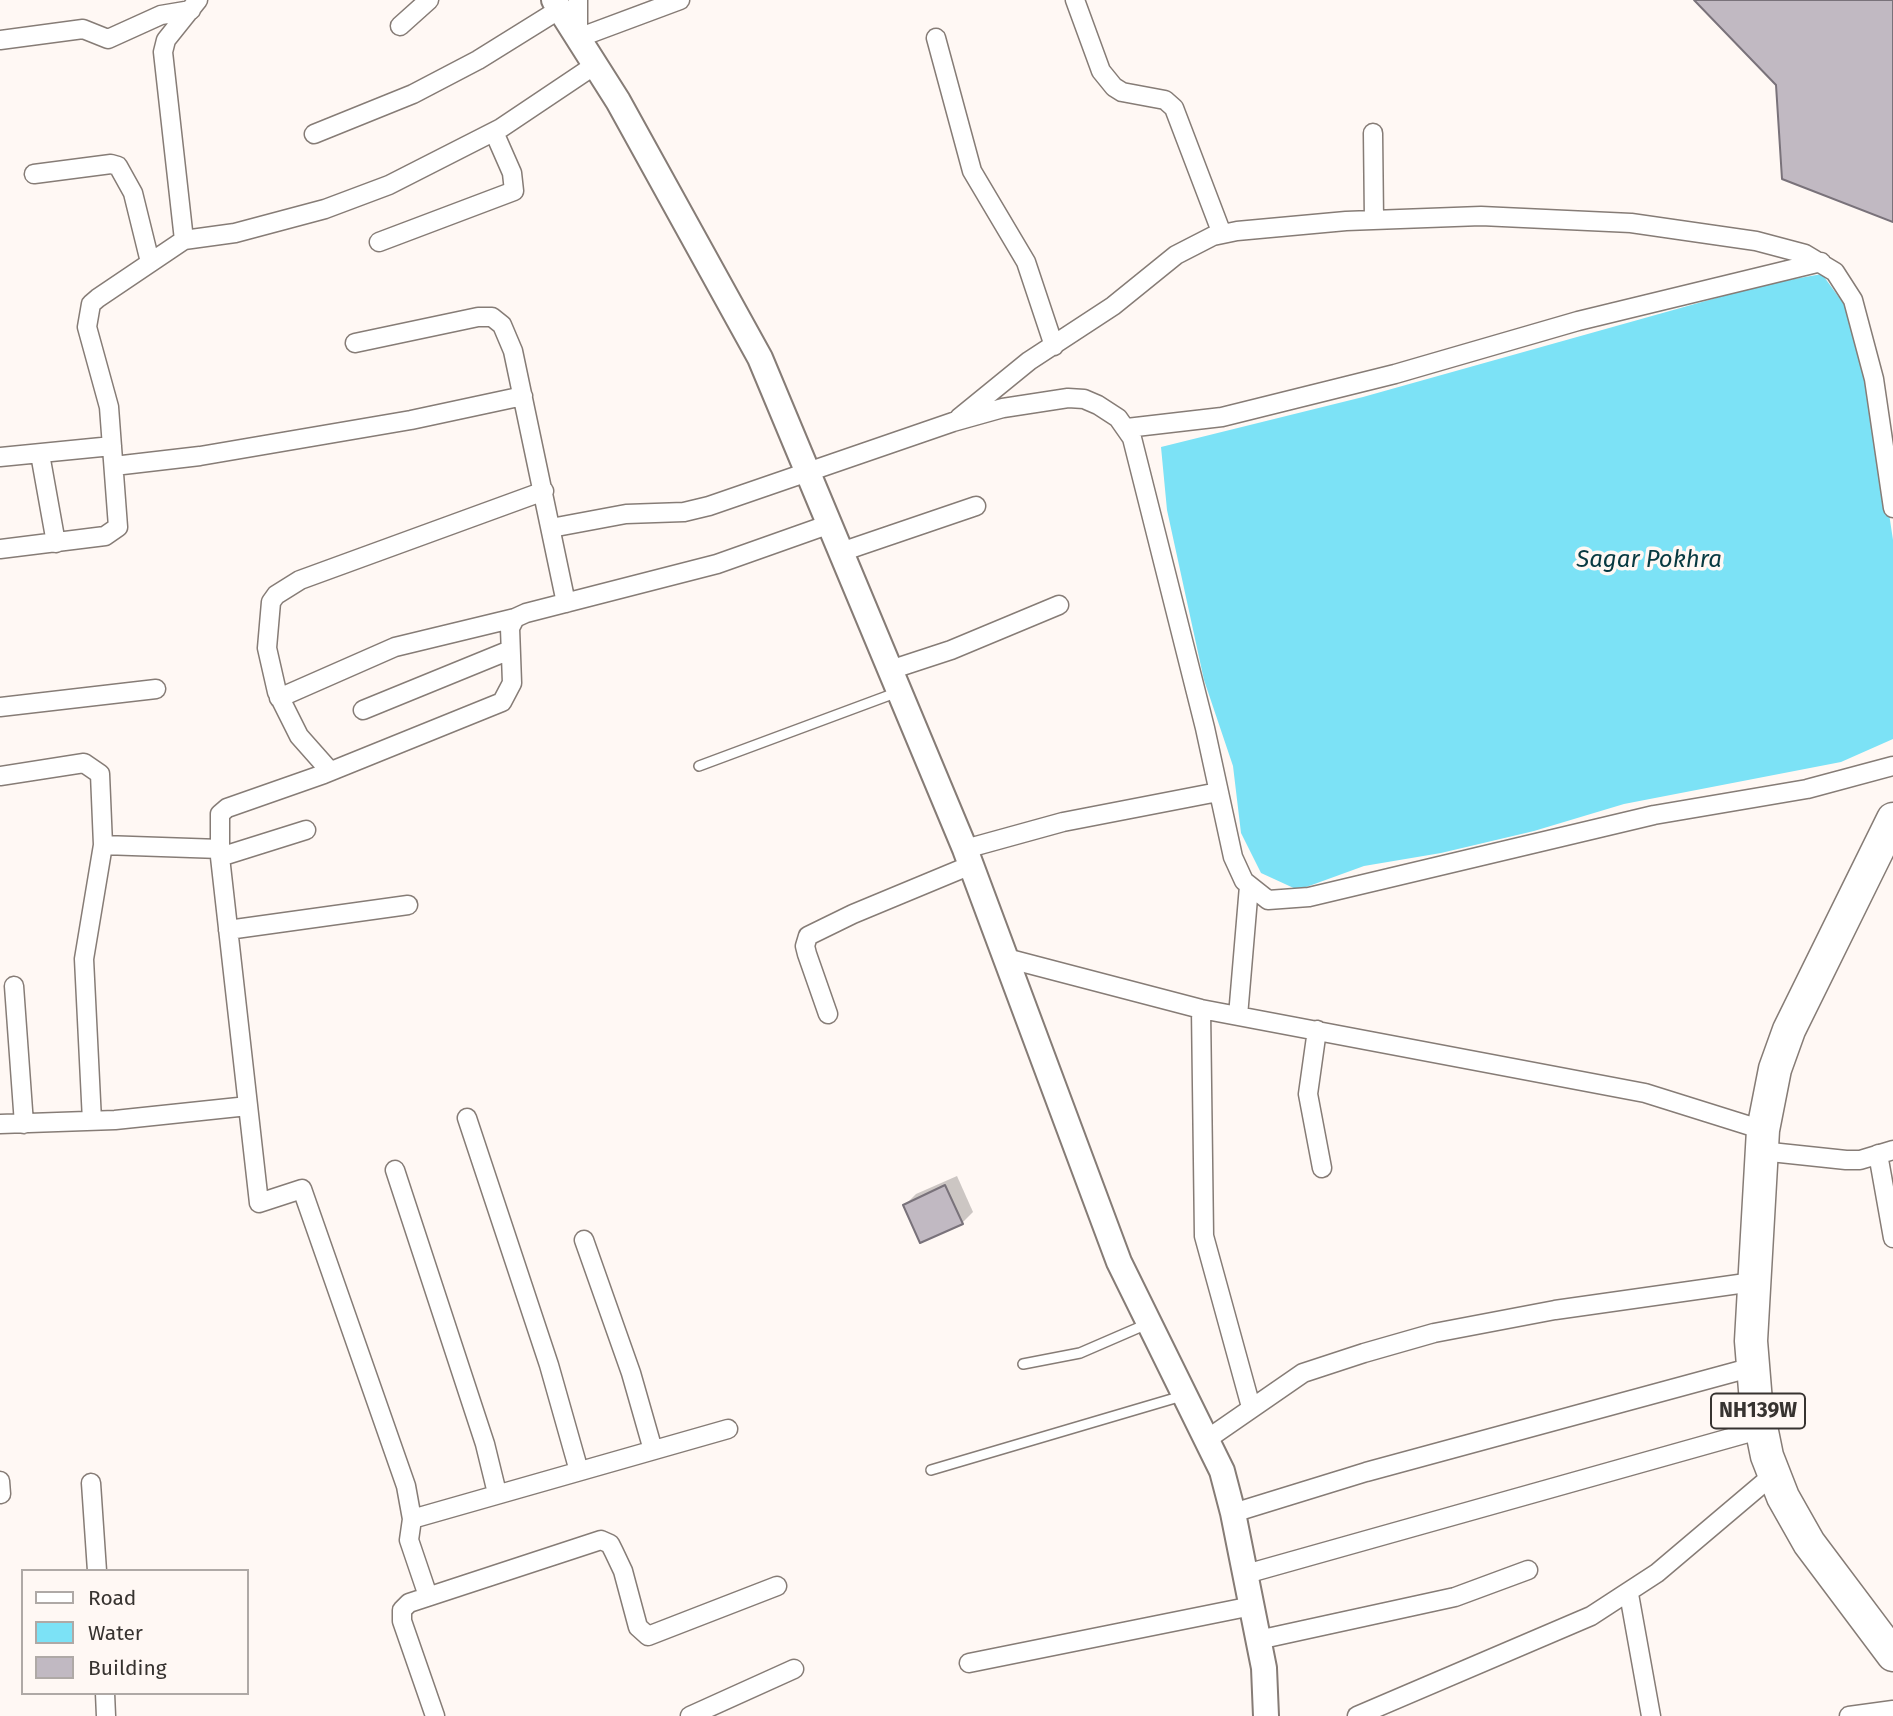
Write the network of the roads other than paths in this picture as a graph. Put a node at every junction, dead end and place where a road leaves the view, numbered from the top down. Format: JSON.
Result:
{"nodes":[{"id":1,"x":429,"y":0,"type":"edge"},
{"id":2,"x":680,"y":0,"type":"edge"},
{"id":3,"x":1075,"y":0,"type":"edge"},
{"id":4,"x":564,"y":3,"type":"edge"},
{"id":5,"x":194,"y":5,"type":"edge"},
{"id":6,"x":400,"y":26,"type":"dead end"},
{"id":7,"x":578,"y":38,"type":"junction"},
{"id":8,"x":936,"y":38,"type":"dead end"},
{"id":9,"x":0,"y":40,"type":"edge"},
{"id":10,"x":595,"y":65,"type":"junction"},
{"id":11,"x":494,"y":132,"type":"junction"},
{"id":12,"x":1373,"y":133,"type":"dead end"},
{"id":13,"x":314,"y":134,"type":"dead end"},
{"id":14,"x":34,"y":174,"type":"dead end"},
{"id":15,"x":1374,"y":220,"type":"junction"},
{"id":16,"x":1222,"y":234,"type":"junction"},
{"id":17,"x":184,"y":240,"type":"junction"},
{"id":18,"x":379,"y":242,"type":"dead end"},
{"id":19,"x":150,"y":262,"type":"junction"},
{"id":20,"x":1821,"y":262,"type":"junction"},
{"id":21,"x":355,"y":343,"type":"dead end"},
{"id":22,"x":1054,"y":346,"type":"junction"},
{"id":23,"x":523,"y":396,"type":"junction"},
{"id":24,"x":1887,"y":421,"type":"edge"},
{"id":25,"x":953,"y":422,"type":"junction"},
{"id":26,"x":1127,"y":428,"type":"junction"},
{"id":27,"x":112,"y":446,"type":"junction"},
{"id":28,"x":40,"y":454,"type":"junction"},
{"id":29,"x":0,"y":457,"type":"edge"},
{"id":30,"x":114,"y":466,"type":"junction"},
{"id":31,"x":808,"y":473,"type":"junction"},
{"id":32,"x":1891,"y":486,"type":"edge"},
{"id":33,"x":544,"y":491,"type":"junction"},
{"id":34,"x":976,"y":506,"type":"dead end"},
{"id":35,"x":1893,"y":508,"type":"edge"},
{"id":36,"x":830,"y":524,"type":"junction"},
{"id":37,"x":551,"y":527,"type":"junction"},
{"id":38,"x":55,"y":543,"type":"junction"},
{"id":39,"x":0,"y":549,"type":"edge"},
{"id":40,"x":841,"y":552,"type":"junction"},
{"id":41,"x":566,"y":603,"type":"junction"},
{"id":42,"x":1059,"y":605,"type":"dead end"},
{"id":43,"x":515,"y":618,"type":"junction"},
{"id":44,"x":510,"y":650,"type":"junction"},
{"id":45,"x":895,"y":680,"type":"junction"},
{"id":46,"x":156,"y":689,"type":"dead end"},
{"id":47,"x":279,"y":698,"type":"junction"},
{"id":48,"x":0,"y":707,"type":"edge"},
{"id":49,"x":363,"y":710,"type":"dead end"},
{"id":50,"x":699,"y":766,"type":"dead end"},
{"id":51,"x":1893,"y":766,"type":"edge"},
{"id":52,"x":321,"y":774,"type":"junction"},
{"id":53,"x":0,"y":776,"type":"edge"},
{"id":54,"x":1218,"y":792,"type":"junction"},
{"id":55,"x":1893,"y":819,"type":"edge"},
{"id":56,"x":306,"y":830,"type":"dead end"},
{"id":57,"x":103,"y":845,"type":"junction"},
{"id":58,"x":220,"y":853,"type":"junction"},
{"id":59,"x":968,"y":857,"type":"junction"},
{"id":60,"x":1249,"y":886,"type":"junction"},
{"id":61,"x":408,"y":905,"type":"dead end"},
{"id":62,"x":228,"y":930,"type":"junction"},
{"id":63,"x":1006,"y":958,"type":"junction"},
{"id":64,"x":14,"y":986,"type":"dead end"},
{"id":65,"x":1201,"y":1009,"type":"junction"},
{"id":66,"x":828,"y":1014,"type":"dead end"},
{"id":67,"x":1238,"y":1016,"type":"junction"},
{"id":68,"x":1317,"y":1030,"type":"junction"},
{"id":69,"x":248,"y":1106,"type":"junction"},
{"id":70,"x":467,"y":1118,"type":"dead end"},
{"id":71,"x":92,"y":1121,"type":"junction"},
{"id":72,"x":0,"y":1124,"type":"edge"},
{"id":73,"x":24,"y":1124,"type":"junction"},
{"id":74,"x":1762,"y":1140,"type":"junction"},
{"id":75,"x":1885,"y":1152,"type":"edge"},
{"id":76,"x":1322,"y":1168,"type":"dead end"},
{"id":77,"x":395,"y":1170,"type":"dead end"},
{"id":78,"x":1893,"y":1238,"type":"edge"},
{"id":79,"x":584,"y":1240,"type":"dead end"},
{"id":80,"x":1753,"y":1283,"type":"junction"},
{"id":81,"x":1149,"y":1323,"type":"junction"},
{"id":82,"x":1023,"y":1364,"type":"dead end"},
{"id":83,"x":1753,"y":1367,"type":"junction"},
{"id":84,"x":1184,"y":1395,"type":"junction"},
{"id":85,"x":1251,"y":1407,"type":"junction"},
{"id":86,"x":728,"y":1429,"type":"dead end"},
{"id":87,"x":1762,"y":1429,"type":"junction"},
{"id":88,"x":1206,"y":1440,"type":"junction"},
{"id":89,"x":653,"y":1450,"type":"junction"},
{"id":90,"x":931,"y":1470,"type":"dead end"},
{"id":91,"x":579,"y":1471,"type":"junction"},
{"id":92,"x":1774,"y":1474,"type":"junction"},
{"id":93,"x":91,"y":1483,"type":"dead end"},
{"id":94,"x":497,"y":1493,"type":"junction"},
{"id":95,"x":1233,"y":1513,"type":"junction"},
{"id":96,"x":412,"y":1519,"type":"junction"},
{"id":97,"x":97,"y":1569,"type":"edge"},
{"id":98,"x":1528,"y":1570,"type":"dead end"},
{"id":99,"x":1246,"y":1574,"type":"junction"},
{"id":100,"x":777,"y":1586,"type":"dead end"},
{"id":101,"x":1629,"y":1594,"type":"junction"},
{"id":102,"x":428,"y":1596,"type":"junction"},
{"id":103,"x":1252,"y":1606,"type":"junction"},
{"id":104,"x":1258,"y":1640,"type":"junction"},
{"id":105,"x":1893,"y":1655,"type":"edge"},
{"id":106,"x":969,"y":1663,"type":"dead end"},
{"id":107,"x":794,"y":1670,"type":"dead end"},
{"id":108,"x":105,"y":1695,"type":"edge"},
{"id":109,"x":1893,"y":1710,"type":"edge"},
{"id":110,"x":106,"y":1716,"type":"edge"},
{"id":111,"x":435,"y":1716,"type":"edge"},
{"id":112,"x":690,"y":1716,"type":"edge"},
{"id":113,"x":1266,"y":1716,"type":"edge"},
{"id":114,"x":1357,"y":1716,"type":"edge"},
{"id":115,"x":1651,"y":1716,"type":"edge"},
{"id":116,"x":1849,"y":1716,"type":"edge"}],
"edges":[{"from":1,"to":6,"type":"street"},
{"from":2,"to":7,"type":"street"},
{"from":3,"to":16,"type":"street"},
{"from":4,"to":7,"type":"street"},
{"from":4,"to":13,"type":"street"},
{"from":5,"to":9,"type":"street"},
{"from":5,"to":17,"type":"street"},
{"from":7,"to":10,"type":"street"},
{"from":8,"to":22,"type":"street"},
{"from":10,"to":11,"type":"street"},
{"from":10,"to":31,"type":"street"},
{"from":11,"to":17,"type":"street"},
{"from":11,"to":18,"type":"street"},
{"from":12,"to":15,"type":"street"},
{"from":14,"to":19,"type":"street"},
{"from":15,"to":16,"type":"street"},
{"from":15,"to":20,"type":"street"},
{"from":16,"to":22,"type":"street"},
{"from":17,"to":19,"type":"street"},
{"from":19,"to":27,"type":"street"},
{"from":20,"to":24,"type":"street"},
{"from":20,"to":26,"type":"street"},
{"from":21,"to":23,"type":"street"},
{"from":22,"to":25,"type":"street"},
{"from":23,"to":30,"type":"street"},
{"from":23,"to":33,"type":"street"},
{"from":24,"to":32,"type":"street"},
{"from":25,"to":26,"type":"street"},
{"from":25,"to":31,"type":"street"},
{"from":26,"to":54,"type":"street"},
{"from":27,"to":28,"type":"street"},
{"from":27,"to":30,"type":"street"},
{"from":28,"to":29,"type":"street"},
{"from":28,"to":38,"type":"street"},
{"from":30,"to":38,"type":"street"},
{"from":31,"to":36,"type":"street"},
{"from":31,"to":37,"type":"street"},
{"from":32,"to":35,"type":"street"},
{"from":33,"to":37,"type":"street"},
{"from":33,"to":47,"type":"street"},
{"from":34,"to":40,"type":"street"},
{"from":36,"to":40,"type":"street"},
{"from":36,"to":41,"type":"street"},
{"from":37,"to":41,"type":"street"},
{"from":38,"to":39,"type":"street"},
{"from":40,"to":45,"type":"street"},
{"from":41,"to":43,"type":"street"},
{"from":42,"to":45,"type":"street"},
{"from":43,"to":44,"type":"street"},
{"from":43,"to":47,"type":"street"},
{"from":44,"to":49,"type":"street"},
{"from":44,"to":52,"type":"street"},
{"from":45,"to":50,"type":"lane"},
{"from":45,"to":59,"type":"street"},
{"from":46,"to":48,"type":"street"},
{"from":47,"to":52,"type":"street"},
{"from":51,"to":60,"type":"street"},
{"from":52,"to":58,"type":"street"},
{"from":53,"to":57,"type":"street"},
{"from":54,"to":59,"type":"street"},
{"from":54,"to":60,"type":"street"},
{"from":55,"to":74,"type":"highway","number":"NH139W"},
{"from":56,"to":58,"type":"street"},
{"from":57,"to":58,"type":"street"},
{"from":57,"to":71,"type":"street"},
{"from":58,"to":62,"type":"street"},
{"from":59,"to":63,"type":"street"},
{"from":59,"to":66,"type":"street"},
{"from":60,"to":67,"type":"street"},
{"from":61,"to":62,"type":"street"},
{"from":62,"to":69,"type":"street"},
{"from":63,"to":65,"type":"street"},
{"from":63,"to":81,"type":"street"},
{"from":64,"to":73,"type":"street"},
{"from":65,"to":67,"type":"street"},
{"from":65,"to":85,"type":"street"},
{"from":67,"to":68,"type":"street"},
{"from":68,"to":74,"type":"street"},
{"from":68,"to":76,"type":"street"},
{"from":69,"to":71,"type":"street"},
{"from":69,"to":96,"type":"street"},
{"from":70,"to":91,"type":"street"},
{"from":71,"to":73,"type":"street"},
{"from":72,"to":73,"type":"street"},
{"from":74,"to":75,"type":"street"},
{"from":74,"to":80,"type":"highway","number":"NH139W"},
{"from":75,"to":78,"type":"street"},
{"from":77,"to":94,"type":"street"},
{"from":79,"to":89,"type":"street"},
{"from":80,"to":83,"type":"highway","number":"NH139W"},
{"from":80,"to":85,"type":"street"},
{"from":81,"to":82,"type":"lane"},
{"from":81,"to":84,"type":"street"},
{"from":83,"to":87,"type":"highway","number":"NH139W"},
{"from":83,"to":95,"type":"street"},
{"from":84,"to":88,"type":"street"},
{"from":84,"to":90,"type":"lane"},
{"from":85,"to":88,"type":"street"},
{"from":86,"to":89,"type":"street"},
{"from":87,"to":92,"type":"highway","number":"NH139W"},
{"from":87,"to":99,"type":"street"},
{"from":88,"to":95,"type":"street"},
{"from":89,"to":91,"type":"street"},
{"from":91,"to":94,"type":"street"},
{"from":92,"to":101,"type":"street"},
{"from":92,"to":105,"type":"highway","number":"NH139W"},
{"from":93,"to":97,"type":"street"},
{"from":94,"to":96,"type":"street"},
{"from":95,"to":99,"type":"street"},
{"from":96,"to":102,"type":"street"},
{"from":98,"to":104,"type":"street"},
{"from":99,"to":103,"type":"street"},
{"from":100,"to":102,"type":"street"},
{"from":101,"to":114,"type":"street"},
{"from":101,"to":115,"type":"street"},
{"from":102,"to":111,"type":"street"},
{"from":103,"to":104,"type":"street"},
{"from":103,"to":106,"type":"street"},
{"from":104,"to":113,"type":"street"},
{"from":107,"to":112,"type":"street"},
{"from":108,"to":110,"type":"street"},
{"from":109,"to":116,"type":"street"}]}
